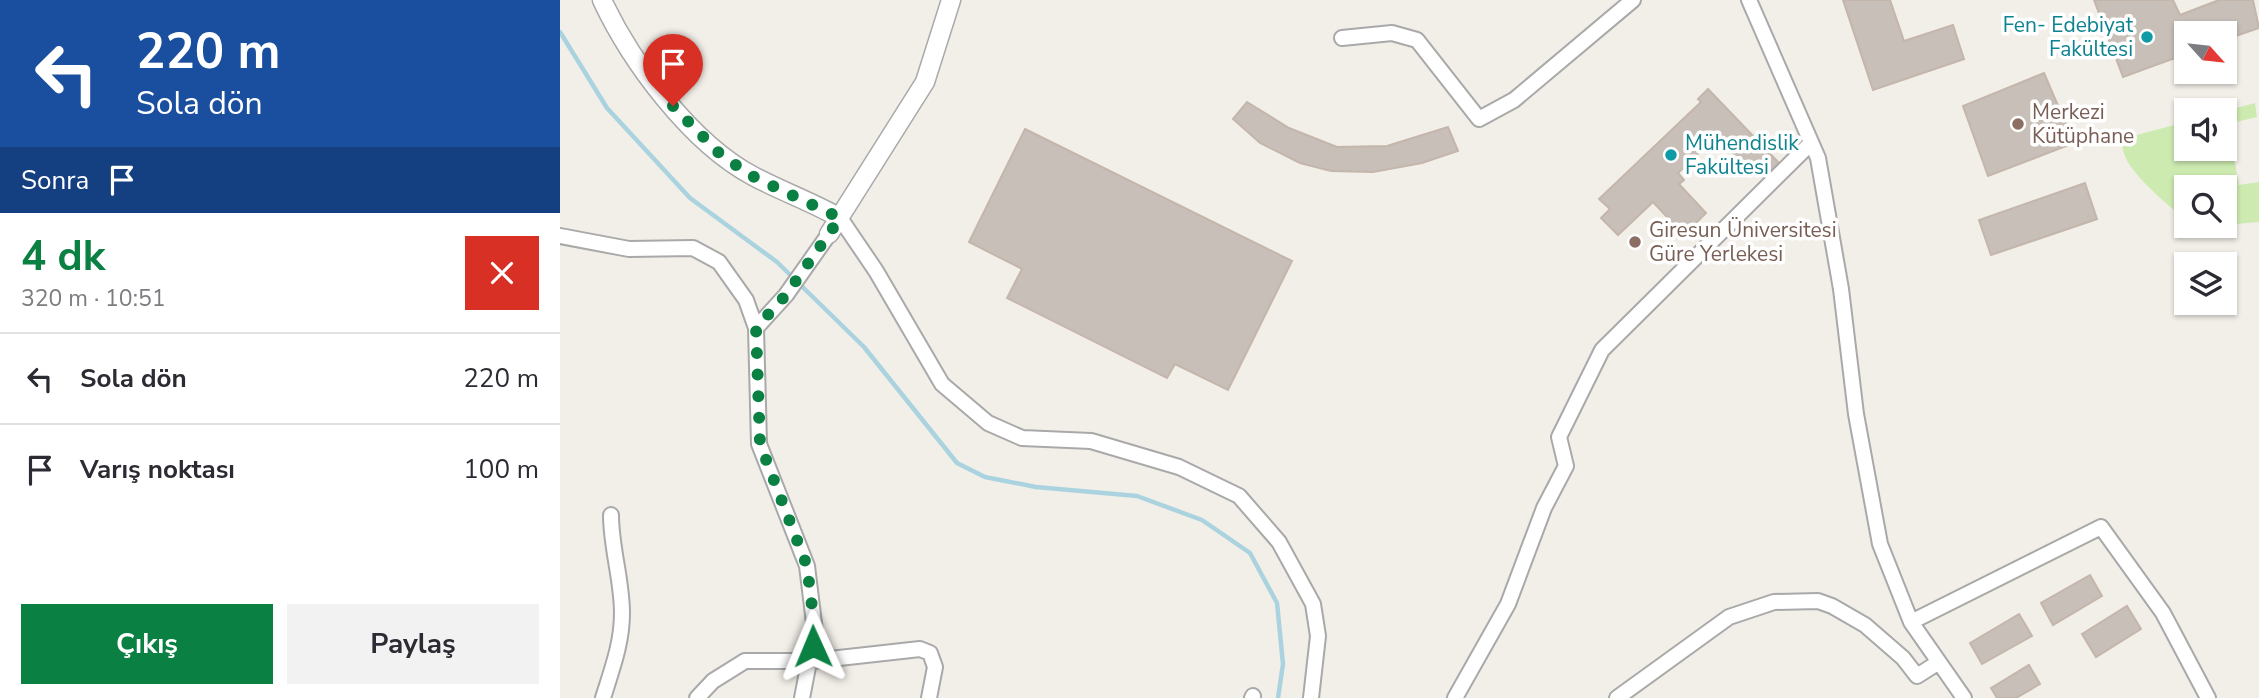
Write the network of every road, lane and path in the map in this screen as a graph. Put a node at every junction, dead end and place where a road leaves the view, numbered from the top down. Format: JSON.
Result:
{"nodes":[{"id":1,"x":602,"y":0,"type":"edge"},
{"id":2,"x":951,"y":0,"type":"edge"},
{"id":3,"x":1633,"y":0,"type":"edge"},
{"id":4,"x":1749,"y":0,"type":"edge"},
{"id":5,"x":1342,"y":38,"type":"dead end"},
{"id":6,"x":1811,"y":143,"type":"junction"},
{"id":7,"x":840,"y":218,"type":"junction"},
{"id":8,"x":829,"y":234,"type":"joint"},
{"id":9,"x":560,"y":236,"type":"edge"},
{"id":10,"x":756,"y":328,"type":"junction"},
{"id":11,"x":611,"y":515,"type":"dead end"},
{"id":12,"x":1911,"y":622,"type":"junction"},
{"id":13,"x":811,"y":662,"type":"junction"},
{"id":14,"x":1939,"y":662,"type":"junction"},
{"id":15,"x":603,"y":698,"type":"edge"},
{"id":16,"x":697,"y":698,"type":"edge"},
{"id":17,"x":802,"y":698,"type":"edge"},
{"id":18,"x":929,"y":698,"type":"edge"},
{"id":19,"x":1311,"y":698,"type":"edge"},
{"id":20,"x":1455,"y":698,"type":"edge"},
{"id":21,"x":1617,"y":698,"type":"edge"},
{"id":22,"x":1964,"y":698,"type":"edge"},
{"id":23,"x":2208,"y":698,"type":"edge"}],
"edges":[{"from":1,"to":7,"type":"street"},
{"from":2,"to":7,"type":"street"},
{"from":3,"to":5,"type":"street"},
{"from":4,"to":6,"type":"street"},
{"from":6,"to":12,"type":"street"},
{"from":6,"to":20,"type":"street"},
{"from":7,"to":8,"type":"street"},
{"from":7,"to":19,"type":"street"},
{"from":8,"to":10,"type":"street"},
{"from":9,"to":10,"type":"street"},
{"from":10,"to":13,"type":"street"},
{"from":11,"to":15,"type":"street"},
{"from":12,"to":14,"type":"street"},
{"from":12,"to":23,"type":"street"},
{"from":13,"to":16,"type":"street"},
{"from":13,"to":17,"type":"street"},
{"from":13,"to":18,"type":"street"},
{"from":14,"to":21,"type":"street"},
{"from":14,"to":22,"type":"street"}]}
